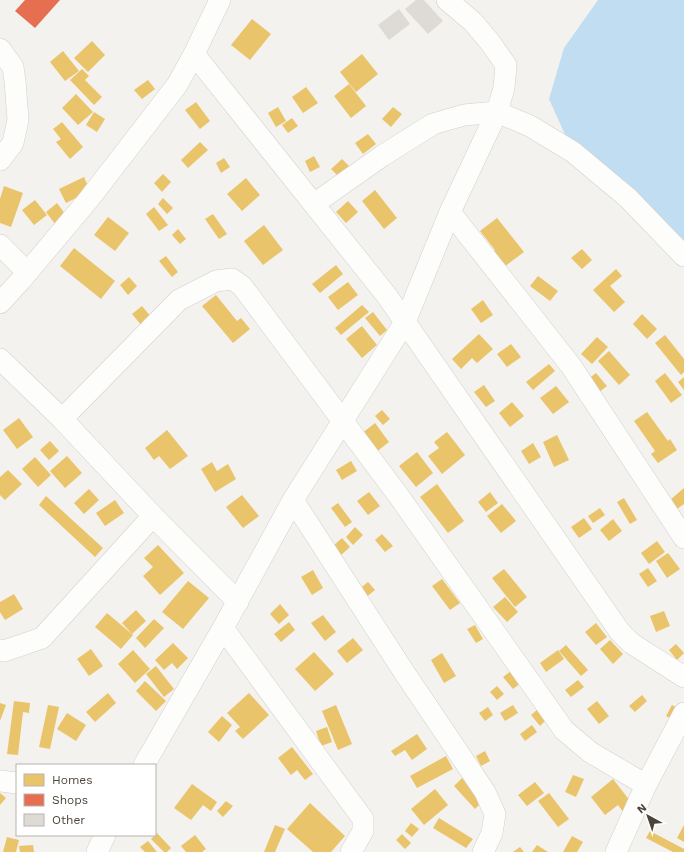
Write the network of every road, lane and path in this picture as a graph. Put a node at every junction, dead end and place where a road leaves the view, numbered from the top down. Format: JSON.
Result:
{"nodes":[{"id":1,"x":220,"y":0,"type":"edge"},
{"id":2,"x":447,"y":0,"type":"edge"},
{"id":3,"x":0,"y":49,"type":"edge"},
{"id":4,"x":194,"y":54,"type":"junction"},
{"id":5,"x":497,"y":112,"type":"junction"},
{"id":6,"x":0,"y":160,"type":"edge"},
{"id":7,"x":314,"y":204,"type":"junction"},
{"id":8,"x":450,"y":212,"type":"junction"},
{"id":9,"x":0,"y":245,"type":"edge"},
{"id":10,"x":684,"y":256,"type":"edge"},
{"id":11,"x":27,"y":272,"type":"junction"},
{"id":12,"x":0,"y":303,"type":"edge"},
{"id":13,"x":405,"y":322,"type":"junction"},
{"id":14,"x":0,"y":359,"type":"edge"},
{"id":15,"x":62,"y":419,"type":"junction"},
{"id":16,"x":342,"y":421,"type":"junction"},
{"id":17,"x":294,"y":500,"type":"junction"},
{"id":18,"x":154,"y":516,"type":"junction"},
{"id":19,"x":684,"y":538,"type":"edge"},
{"id":20,"x":238,"y":602,"type":"junction"},
{"id":21,"x":223,"y":628,"type":"junction"},
{"id":22,"x":0,"y":650,"type":"edge"},
{"id":23,"x":684,"y":677,"type":"edge"},
{"id":24,"x":684,"y":713,"type":"edge"},
{"id":25,"x":145,"y":764,"type":"edge"},
{"id":26,"x":0,"y":781,"type":"edge"},
{"id":27,"x":16,"y":783,"type":"edge"},
{"id":28,"x":646,"y":785,"type":"junction"},
{"id":29,"x":105,"y":836,"type":"edge"},
{"id":30,"x":97,"y":852,"type":"edge"},
{"id":31,"x":351,"y":852,"type":"edge"},
{"id":32,"x":483,"y":852,"type":"edge"},
{"id":33,"x":616,"y":852,"type":"edge"}],
"edges":[{"from":1,"to":4,"type":"street"},
{"from":2,"to":5,"type":"street"},
{"from":3,"to":6,"type":"street"},
{"from":4,"to":7,"type":"street"},
{"from":4,"to":11,"type":"street"},
{"from":5,"to":7,"type":"street"},
{"from":5,"to":8,"type":"street"},
{"from":5,"to":10,"type":"street"},
{"from":7,"to":13,"type":"street"},
{"from":8,"to":13,"type":"street"},
{"from":8,"to":19,"type":"street"},
{"from":9,"to":11,"type":"street"},
{"from":11,"to":12,"type":"street"},
{"from":13,"to":16,"type":"street"},
{"from":13,"to":23,"type":"street"},
{"from":14,"to":15,"type":"street"},
{"from":15,"to":16,"type":"street"},
{"from":15,"to":18,"type":"street"},
{"from":16,"to":17,"type":"street"},
{"from":16,"to":28,"type":"street"},
{"from":17,"to":20,"type":"street"},
{"from":17,"to":32,"type":"street"},
{"from":18,"to":20,"type":"street"},
{"from":18,"to":22,"type":"street"},
{"from":20,"to":21,"type":"street"},
{"from":21,"to":25,"type":"street"},
{"from":21,"to":31,"type":"street"},
{"from":24,"to":28,"type":"street"},
{"from":26,"to":27,"type":"street"},
{"from":28,"to":33,"type":"street"},
{"from":29,"to":30,"type":"street"}]}
